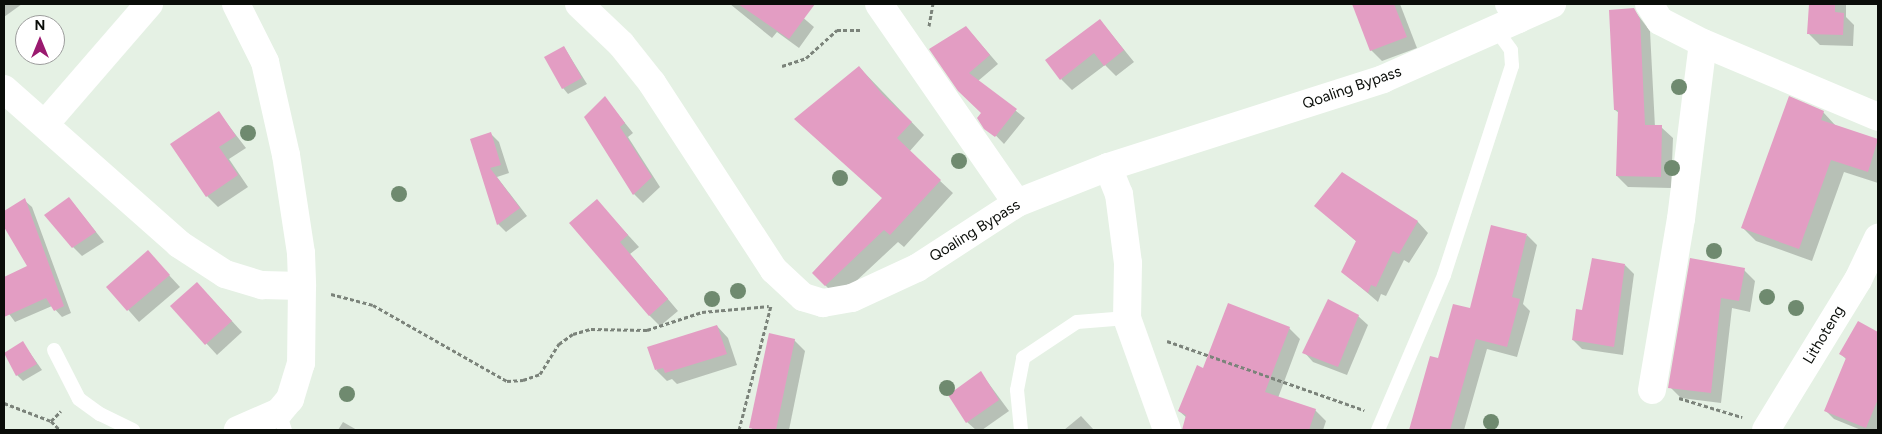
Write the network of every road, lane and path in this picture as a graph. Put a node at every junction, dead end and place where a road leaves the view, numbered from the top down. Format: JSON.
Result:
{"nodes":[{"id":1,"x":149,"y":4,"type":"edge"},
{"id":2,"x":236,"y":4,"type":"edge"},
{"id":3,"x":579,"y":4,"type":"edge"},
{"id":4,"x":1552,"y":4,"type":"edge"},
{"id":5,"x":1649,"y":4,"type":"edge"},
{"id":6,"x":887,"y":15,"type":"edge"},
{"id":7,"x":1509,"y":18,"type":"edge"},
{"id":8,"x":1702,"y":43,"type":"junction"},
{"id":9,"x":782,"y":66,"type":"dead end"},
{"id":10,"x":4,"y":89,"type":"edge"},
{"id":11,"x":1878,"y":117,"type":"edge"},
{"id":12,"x":45,"y":124,"type":"junction"},
{"id":13,"x":1108,"y":167,"type":"junction"},
{"id":14,"x":1017,"y":203,"type":"junction"},
{"id":15,"x":1878,"y":238,"type":"edge"},
{"id":16,"x":302,"y":286,"type":"junction"},
{"id":17,"x":803,"y":297,"type":"junction"},
{"id":18,"x":770,"y":306,"type":"junction"},
{"id":19,"x":1127,"y":318,"type":"junction"},
{"id":20,"x":54,"y":350,"type":"dead end"},
{"id":21,"x":1652,"y":390,"type":"joint"},
{"id":22,"x":79,"y":399,"type":"junction"},
{"id":23,"x":4,"y":403,"type":"edge"},
{"id":24,"x":1384,"y":417,"type":"junction"},
{"id":25,"x":282,"y":421,"type":"edge"},
{"id":26,"x":50,"y":422,"type":"junction"},
{"id":27,"x":1767,"y":428,"type":"edge"},
{"id":28,"x":60,"y":430,"type":"edge"},
{"id":29,"x":133,"y":430,"type":"edge"},
{"id":30,"x":238,"y":430,"type":"edge"},
{"id":31,"x":739,"y":430,"type":"edge"},
{"id":32,"x":1021,"y":430,"type":"edge"},
{"id":33,"x":1167,"y":430,"type":"edge"},
{"id":34,"x":1378,"y":430,"type":"edge"}],
"edges":[{"from":1,"to":12,"type":"street"},
{"from":2,"to":16,"type":"street"},
{"from":3,"to":17,"type":"street"},
{"from":4,"to":7,"type":"street","name":"Qoaling Bypass"},
{"from":5,"to":8,"type":"street"},
{"from":6,"to":9,"type":"path"},
{"from":6,"to":14,"type":"street"},
{"from":7,"to":13,"type":"street","name":"Qoaling Bypass"},
{"from":7,"to":24,"type":"lane"},
{"from":8,"to":11,"type":"street"},
{"from":8,"to":21,"type":"street"},
{"from":10,"to":12,"type":"street"},
{"from":12,"to":16,"type":"street"},
{"from":13,"to":14,"type":"street","name":"Qoaling Bypass"},
{"from":13,"to":19,"type":"street"},
{"from":14,"to":17,"type":"street","name":"Qoaling Bypass"},
{"from":15,"to":27,"type":"street","name":"Lithoteng"},
{"from":16,"to":18,"type":"path"},
{"from":16,"to":25,"type":"street"},
{"from":17,"to":18,"type":"path"},
{"from":18,"to":31,"type":"path"},
{"from":19,"to":24,"type":"path"},
{"from":19,"to":32,"type":"lane"},
{"from":19,"to":33,"type":"street"},
{"from":20,"to":22,"type":"lane"},
{"from":21,"to":27,"type":"path"},
{"from":22,"to":26,"type":"path"},
{"from":22,"to":29,"type":"lane"},
{"from":23,"to":26,"type":"path"},
{"from":24,"to":34,"type":"lane"},
{"from":25,"to":30,"type":"street"},
{"from":26,"to":28,"type":"path"}]}
